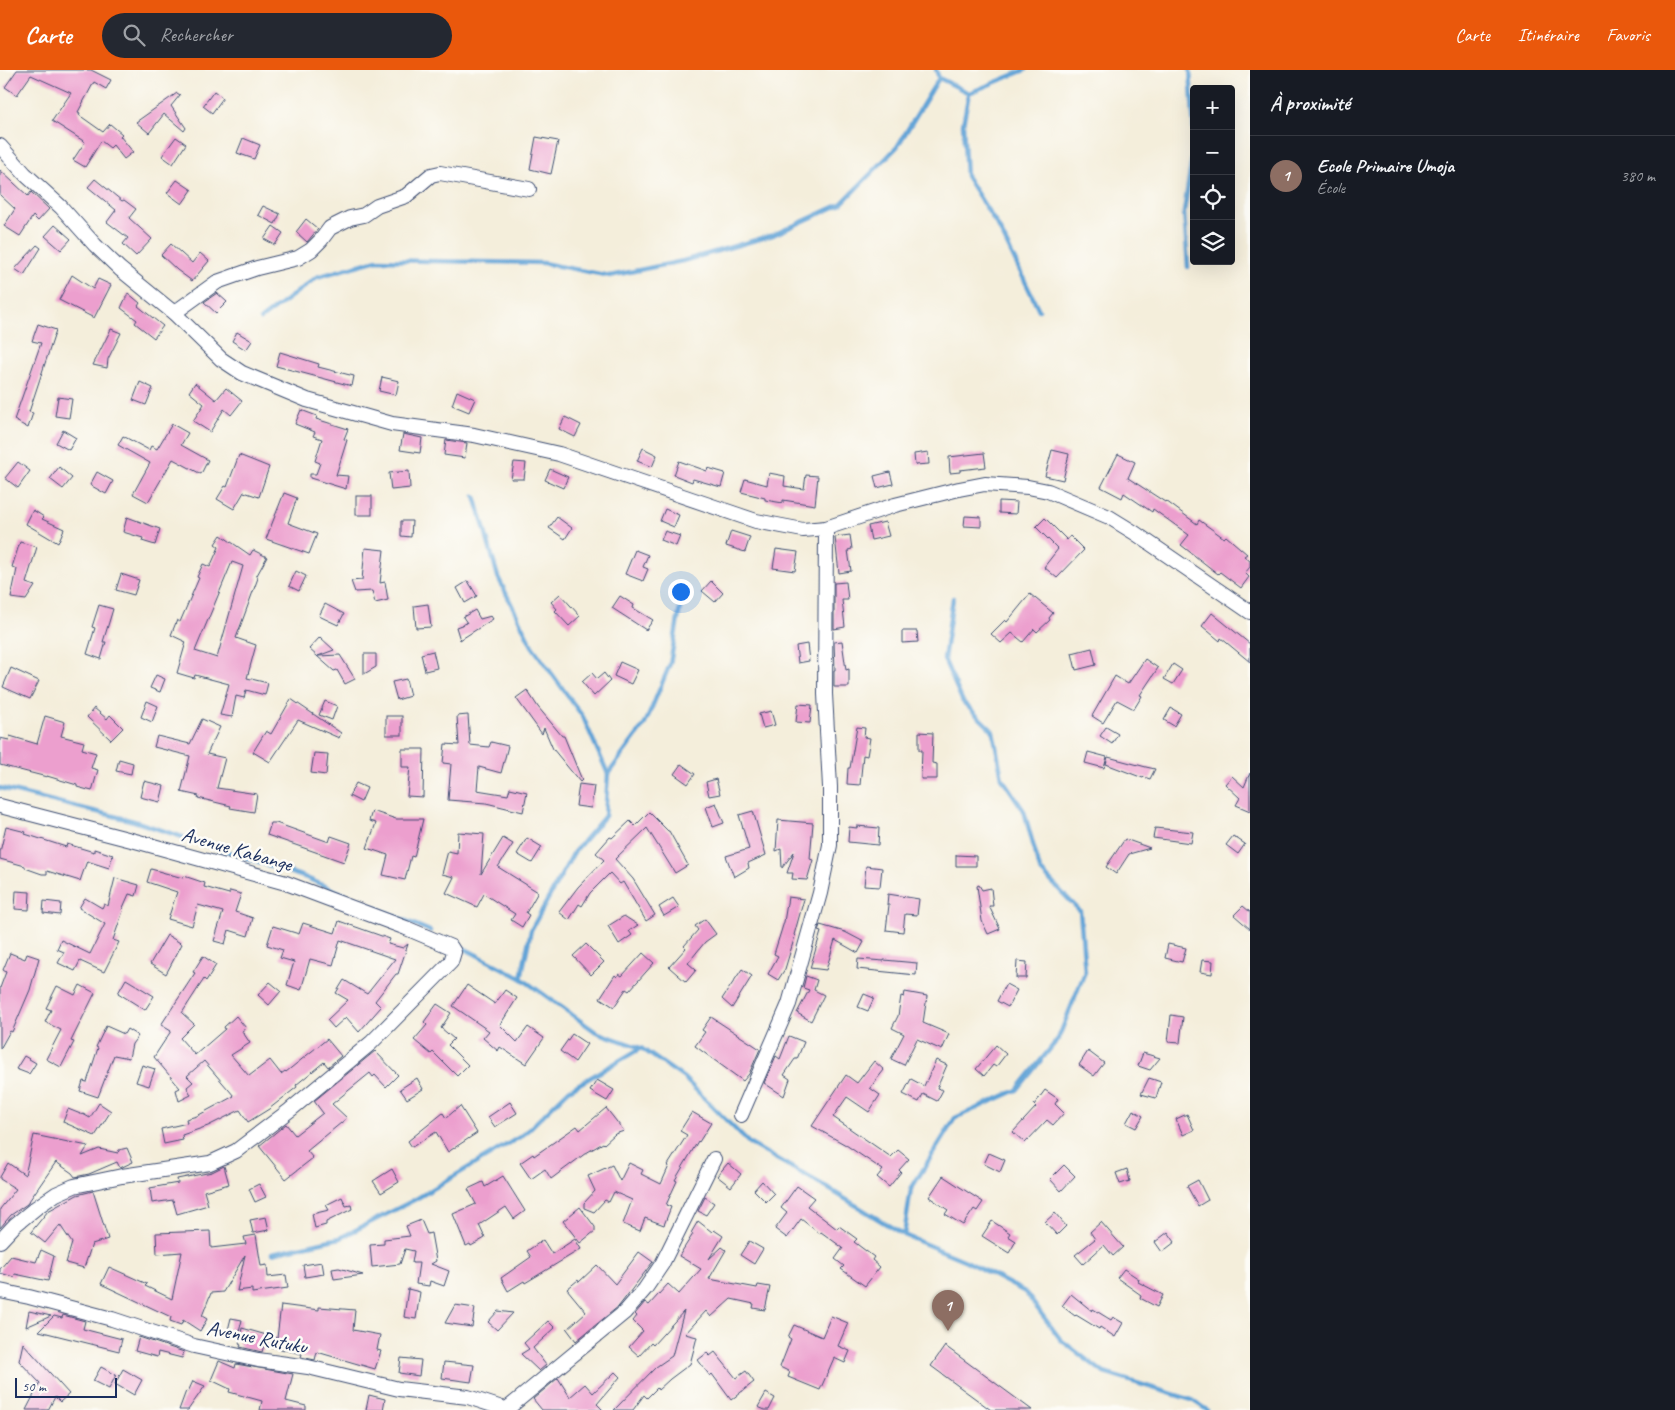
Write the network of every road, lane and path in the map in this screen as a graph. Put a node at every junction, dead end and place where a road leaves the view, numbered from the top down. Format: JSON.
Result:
{"nodes":[{"id":1,"x":0,"y":146,"type":"edge"},
{"id":2,"x":529,"y":189,"type":"dead end"},
{"id":3,"x":174,"y":313,"type":"junction"},
{"id":4,"x":826,"y":528,"type":"junction"},
{"id":5,"x":1250,"y":612,"type":"edge"},
{"id":6,"x":0,"y":806,"type":"edge"},
{"id":7,"x":741,"y":1115,"type":"dead end"},
{"id":8,"x":714,"y":1159,"type":"dead end"},
{"id":9,"x":0,"y":1241,"type":"edge"},
{"id":10,"x":0,"y":1291,"type":"edge"},
{"id":11,"x":507,"y":1409,"type":"edge"}],
"edges":[{"from":1,"to":3,"type":"street"},
{"from":2,"to":3,"type":"street"},
{"from":3,"to":4,"type":"street"},
{"from":4,"to":5,"type":"street"},
{"from":4,"to":7,"type":"street"},
{"from":6,"to":9,"type":"street","name":"Avenue Kabange"},
{"from":8,"to":11,"type":"street"},
{"from":10,"to":11,"type":"street","name":"Avenue Rutuku"}]}
